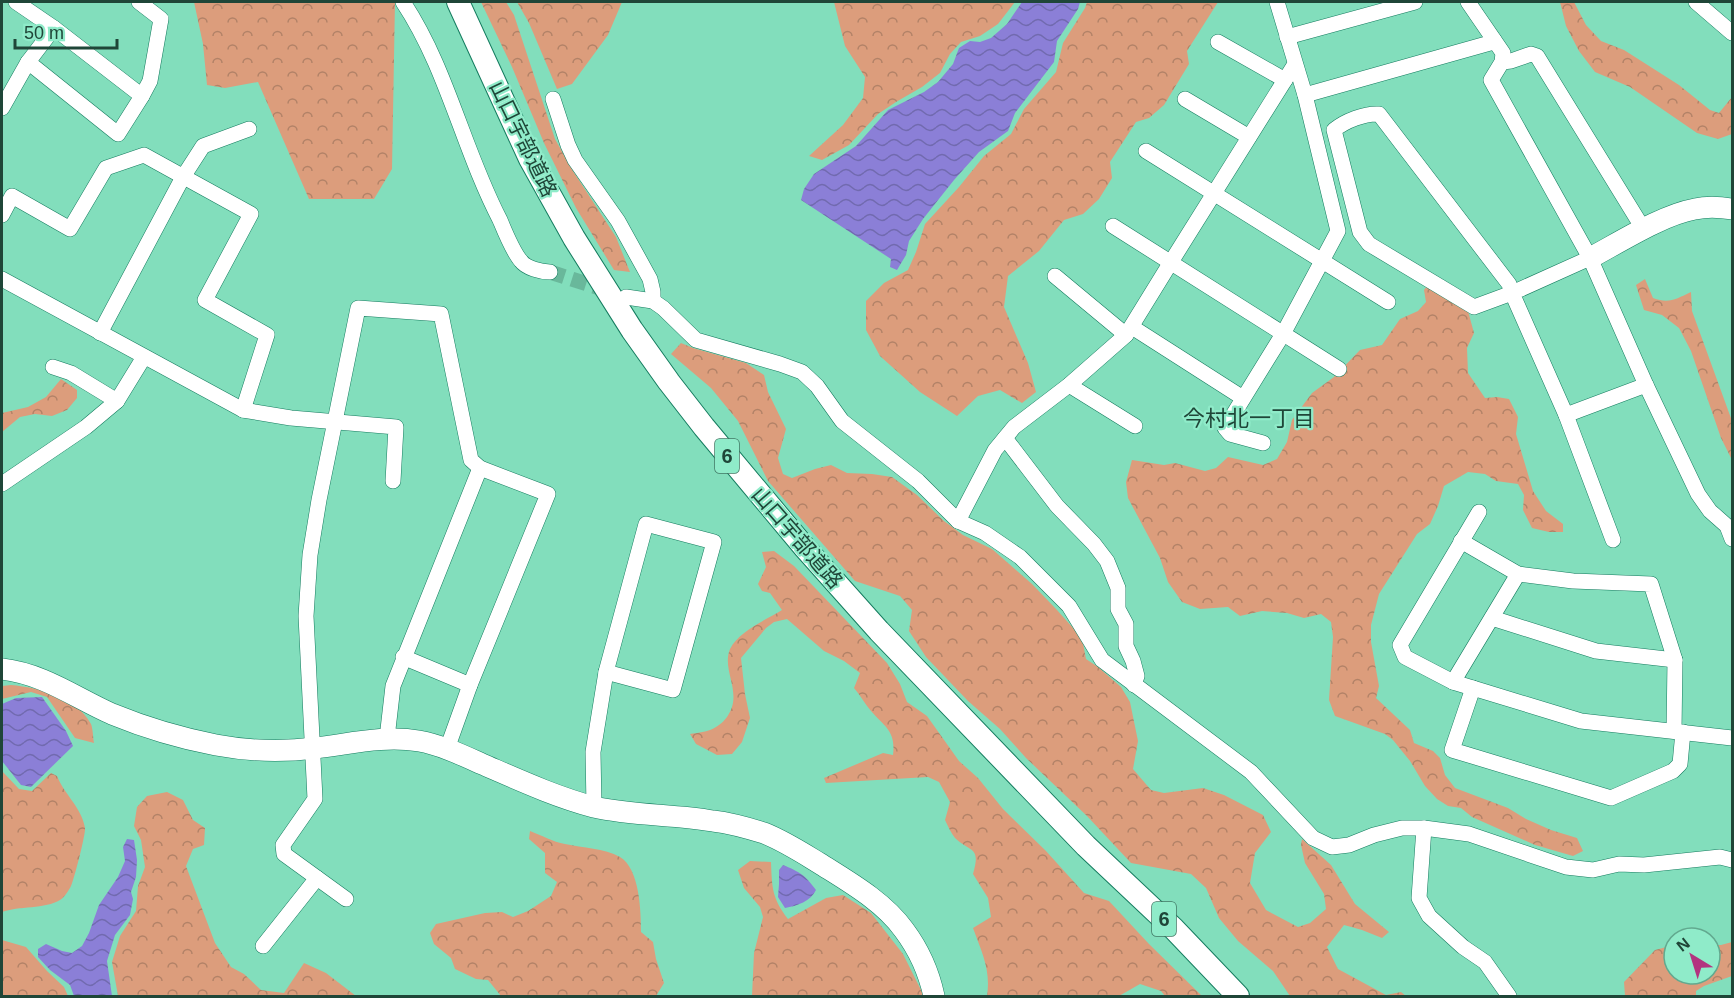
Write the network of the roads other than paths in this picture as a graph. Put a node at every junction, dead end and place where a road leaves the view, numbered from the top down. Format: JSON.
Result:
{"nodes":[{"id":1,"x":16,"y":2,"type":"edge"},
{"id":2,"x":139,"y":2,"type":"edge"},
{"id":3,"x":403,"y":2,"type":"edge"},
{"id":4,"x":458,"y":2,"type":"edge"},
{"id":5,"x":1277,"y":2,"type":"edge"},
{"id":6,"x":1415,"y":2,"type":"edge"},
{"id":7,"x":1468,"y":2,"type":"edge"},
{"id":8,"x":1696,"y":2,"type":"edge"},
{"id":9,"x":54,"y":28,"type":"junction"},
{"id":10,"x":1732,"y":33,"type":"edge"},
{"id":11,"x":1287,"y":37,"type":"junction"},
{"id":12,"x":1494,"y":40,"type":"junction"},
{"id":13,"x":1218,"y":42,"type":"dead end"},
{"id":14,"x":28,"y":62,"type":"junction"},
{"id":15,"x":1502,"y":62,"type":"junction"},
{"id":16,"x":1295,"y":64,"type":"junction"},
{"id":17,"x":1285,"y":80,"type":"junction"},
{"id":18,"x":1305,"y":95,"type":"junction"},
{"id":19,"x":142,"y":96,"type":"junction"},
{"id":20,"x":553,"y":99,"type":"dead end"},
{"id":21,"x":1185,"y":99,"type":"dead end"},
{"id":22,"x":2,"y":108,"type":"edge"},
{"id":23,"x":249,"y":129,"type":"dead end"},
{"id":24,"x":1249,"y":137,"type":"junction"},
{"id":25,"x":1146,"y":151,"type":"dead end"},
{"id":26,"x":183,"y":177,"type":"junction"},
{"id":27,"x":1213,"y":194,"type":"junction"},
{"id":28,"x":1732,"y":209,"type":"edge"},
{"id":29,"x":2,"y":214,"type":"edge"},
{"id":30,"x":1113,"y":226,"type":"dead end"},
{"id":31,"x":1644,"y":230,"type":"junction"},
{"id":32,"x":1590,"y":258,"type":"junction"},
{"id":33,"x":1322,"y":260,"type":"junction"},
{"id":34,"x":1171,"y":262,"type":"junction"},
{"id":35,"x":550,"y":272,"type":"tunnel mouth"},
{"id":36,"x":1055,"y":276,"type":"dead end"},
{"id":37,"x":2,"y":279,"type":"edge"},
{"id":38,"x":1512,"y":294,"type":"junction"},
{"id":39,"x":626,"y":297,"type":"tunnel mouth"},
{"id":40,"x":653,"y":302,"type":"junction"},
{"id":41,"x":1388,"y":302,"type":"dead end"},
{"id":42,"x":1129,"y":331,"type":"junction"},
{"id":43,"x":100,"y":333,"type":"junction"},
{"id":44,"x":1283,"y":334,"type":"junction"},
{"id":45,"x":144,"y":357,"type":"junction"},
{"id":46,"x":53,"y":367,"type":"dead end"},
{"id":47,"x":1338,"y":369,"type":"dead end"},
{"id":48,"x":1069,"y":385,"type":"junction"},
{"id":49,"x":1646,"y":385,"type":"junction"},
{"id":50,"x":1243,"y":398,"type":"junction"},
{"id":51,"x":117,"y":401,"type":"junction"},
{"id":52,"x":243,"y":410,"type":"junction"},
{"id":53,"x":1566,"y":415,"type":"junction"},
{"id":54,"x":335,"y":422,"type":"junction"},
{"id":55,"x":1135,"y":426,"type":"dead end"},
{"id":56,"x":1005,"y":438,"type":"junction"},
{"id":57,"x":1263,"y":442,"type":"dead end"},
{"id":58,"x":480,"y":468,"type":"junction"},
{"id":59,"x":393,"y":481,"type":"dead end"},
{"id":60,"x":2,"y":484,"type":"edge"},
{"id":61,"x":1479,"y":512,"type":"dead end"},
{"id":62,"x":957,"y":520,"type":"junction"},
{"id":63,"x":1732,"y":539,"type":"edge"},
{"id":64,"x":1613,"y":540,"type":"dead end"},
{"id":65,"x":1461,"y":541,"type":"junction"},
{"id":66,"x":1518,"y":574,"type":"junction"},
{"id":67,"x":1492,"y":618,"type":"junction"},
{"id":68,"x":403,"y":657,"type":"junction"},
{"id":69,"x":1676,"y":660,"type":"junction"},
{"id":70,"x":2,"y":669,"type":"edge"},
{"id":71,"x":606,"y":672,"type":"junction"},
{"id":72,"x":1454,"y":682,"type":"junction"},
{"id":73,"x":470,"y":685,"type":"junction"},
{"id":74,"x":1134,"y":685,"type":"junction"},
{"id":75,"x":1473,"y":688,"type":"junction"},
{"id":76,"x":1679,"y":732,"type":"junction"},
{"id":77,"x":387,"y":738,"type":"junction"},
{"id":78,"x":1732,"y":738,"type":"edge"},
{"id":79,"x":312,"y":748,"type":"junction"},
{"id":80,"x":447,"y":749,"type":"junction"},
{"id":81,"x":594,"y":807,"type":"junction"},
{"id":82,"x":1424,"y":828,"type":"junction"},
{"id":83,"x":1086,"y":846,"type":"junction"},
{"id":84,"x":1732,"y":860,"type":"edge"},
{"id":85,"x":317,"y":878,"type":"junction"},
{"id":86,"x":346,"y":899,"type":"dead end"},
{"id":87,"x":263,"y":946,"type":"dead end"},
{"id":88,"x":934,"y":996,"type":"edge"},
{"id":89,"x":1223,"y":996,"type":"edge"},
{"id":90,"x":1238,"y":996,"type":"edge"},
{"id":91,"x":1509,"y":996,"type":"edge"}],
"edges":[{"from":1,"to":9,"type":"street"},
{"from":2,"to":19,"type":"street"},
{"from":3,"to":35,"type":"street"},
{"from":4,"to":83,"type":"main road","name":"山口宇部道路","number":"6"},
{"from":5,"to":11,"type":"street"},
{"from":6,"to":11,"type":"street"},
{"from":7,"to":12,"type":"street"},
{"from":8,"to":10,"type":"street"},
{"from":9,"to":14,"type":"street"},
{"from":9,"to":19,"type":"street"},
{"from":11,"to":16,"type":"street"},
{"from":12,"to":15,"type":"street"},
{"from":12,"to":18,"type":"street"},
{"from":13,"to":17,"type":"street"},
{"from":14,"to":19,"type":"street"},
{"from":14,"to":22,"type":"street"},
{"from":15,"to":31,"type":"street"},
{"from":15,"to":32,"type":"street"},
{"from":16,"to":17,"type":"street"},
{"from":16,"to":18,"type":"street"},
{"from":17,"to":24,"type":"street"},
{"from":18,"to":33,"type":"street"},
{"from":20,"to":40,"type":"street"},
{"from":21,"to":24,"type":"street"},
{"from":23,"to":26,"type":"street"},
{"from":24,"to":27,"type":"street"},
{"from":25,"to":27,"type":"street"},
{"from":26,"to":29,"type":"street"},
{"from":26,"to":43,"type":"street"},
{"from":26,"to":52,"type":"street"},
{"from":27,"to":33,"type":"street"},
{"from":27,"to":34,"type":"street"},
{"from":28,"to":31,"type":"street"},
{"from":30,"to":34,"type":"street"},
{"from":31,"to":32,"type":"street"},
{"from":32,"to":38,"type":"street"},
{"from":32,"to":49,"type":"street"},
{"from":33,"to":41,"type":"street"},
{"from":33,"to":44,"type":"street"},
{"from":34,"to":42,"type":"street"},
{"from":34,"to":44,"type":"street"},
{"from":36,"to":42,"type":"street"},
{"from":37,"to":43,"type":"street"},
{"from":38,"to":38,"type":"street"},
{"from":38,"to":53,"type":"street"},
{"from":39,"to":40,"type":"street"},
{"from":40,"to":62,"type":"street"},
{"from":42,"to":48,"type":"street"},
{"from":42,"to":50,"type":"street"},
{"from":43,"to":45,"type":"street"},
{"from":44,"to":47,"type":"street"},
{"from":44,"to":50,"type":"street"},
{"from":45,"to":51,"type":"street"},
{"from":45,"to":52,"type":"street"},
{"from":46,"to":51,"type":"street"},
{"from":48,"to":55,"type":"street"},
{"from":48,"to":56,"type":"street"},
{"from":49,"to":53,"type":"street"},
{"from":49,"to":63,"type":"street"},
{"from":50,"to":57,"type":"street"},
{"from":51,"to":60,"type":"street"},
{"from":52,"to":54,"type":"street"},
{"from":53,"to":64,"type":"street"},
{"from":54,"to":58,"type":"street"},
{"from":54,"to":59,"type":"street"},
{"from":54,"to":79,"type":"street"},
{"from":56,"to":62,"type":"street"},
{"from":56,"to":74,"type":"street"},
{"from":58,"to":68,"type":"street"},
{"from":58,"to":73,"type":"street"},
{"from":61,"to":65,"type":"street"},
{"from":62,"to":74,"type":"street"},
{"from":65,"to":66,"type":"street"},
{"from":65,"to":72,"type":"street"},
{"from":66,"to":67,"type":"street"},
{"from":66,"to":69,"type":"street"},
{"from":67,"to":69,"type":"street"},
{"from":67,"to":72,"type":"street"},
{"from":68,"to":73,"type":"street"},
{"from":68,"to":77,"type":"street"},
{"from":69,"to":76,"type":"street"},
{"from":70,"to":79,"type":"street"},
{"from":71,"to":71,"type":"street"},
{"from":71,"to":81,"type":"street"},
{"from":72,"to":75,"type":"street"},
{"from":73,"to":80,"type":"street"},
{"from":74,"to":82,"type":"street"},
{"from":75,"to":76,"type":"street"},
{"from":75,"to":76,"type":"street"},
{"from":76,"to":78,"type":"street"},
{"from":77,"to":79,"type":"street"},
{"from":77,"to":80,"type":"street"},
{"from":79,"to":85,"type":"street"},
{"from":80,"to":81,"type":"street"},
{"from":81,"to":88,"type":"street"},
{"from":82,"to":84,"type":"street"},
{"from":82,"to":91,"type":"street"},
{"from":83,"to":89,"type":"main road","name":"山口宇部道路","number":"6"},
{"from":83,"to":90,"type":"main road","name":"山口宇部道路","number":"6"},
{"from":85,"to":86,"type":"street"},
{"from":85,"to":87,"type":"street"}]}
